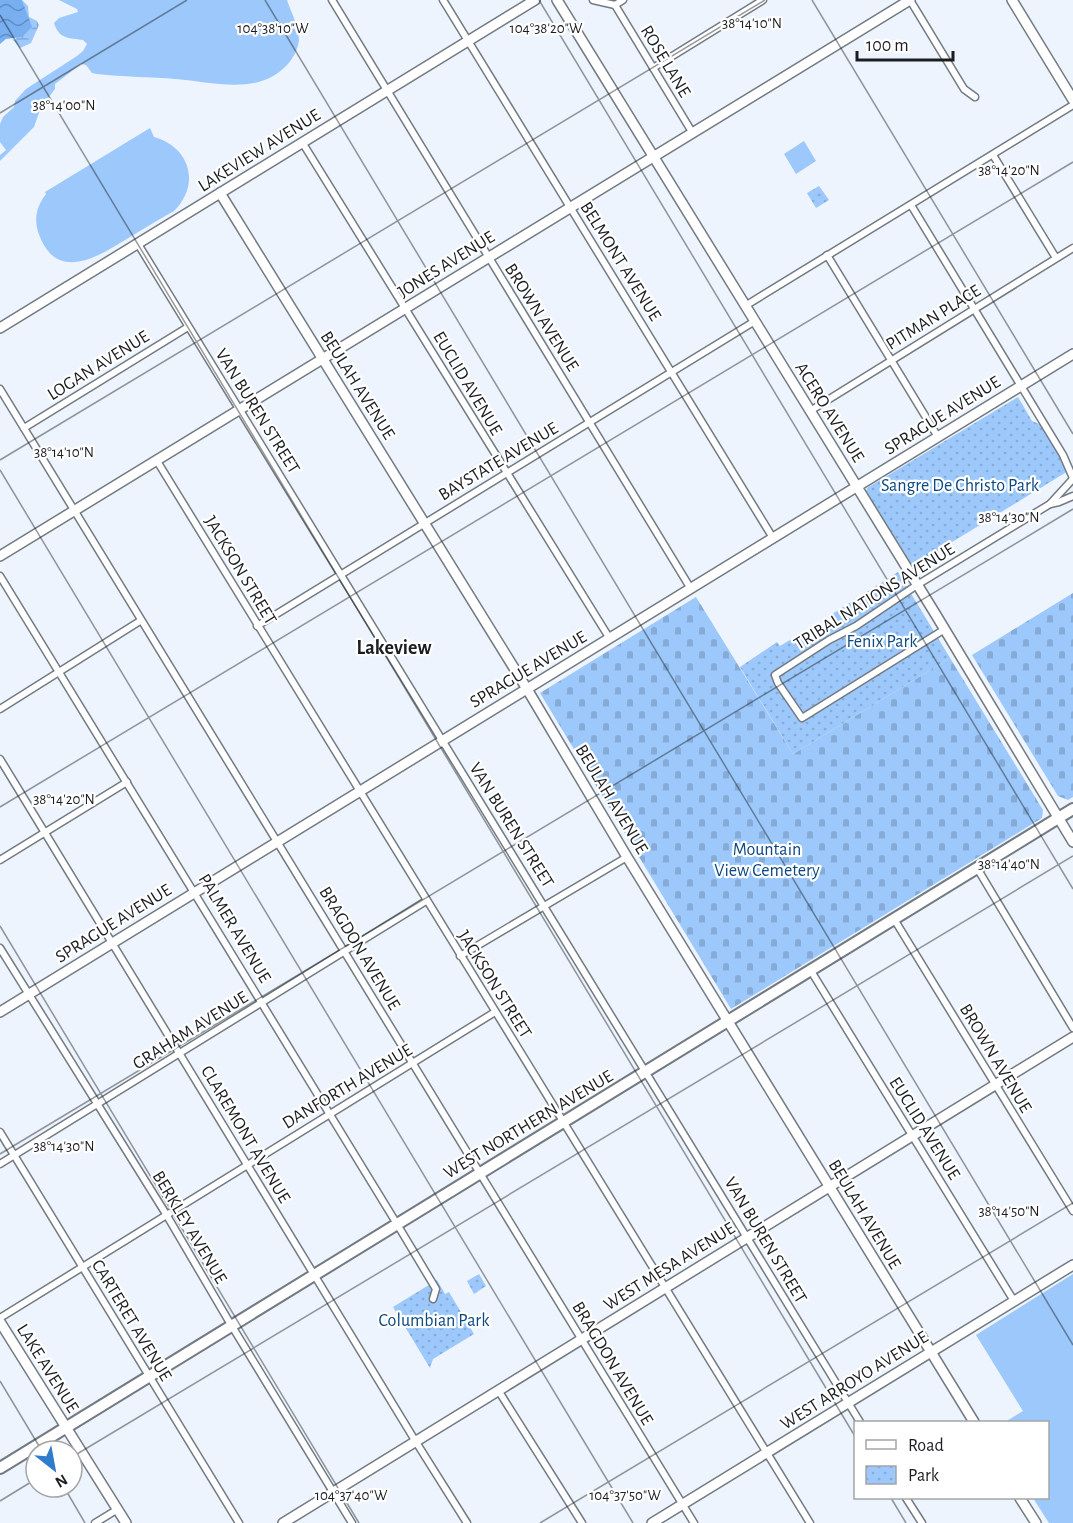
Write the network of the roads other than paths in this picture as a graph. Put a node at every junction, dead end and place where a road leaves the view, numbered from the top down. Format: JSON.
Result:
{"nodes":[{"id":1,"x":332,"y":0,"type":"edge"},
{"id":2,"x":443,"y":0,"type":"edge"},
{"id":3,"x":535,"y":0,"type":"edge"},
{"id":4,"x":557,"y":0,"type":"edge"},
{"id":5,"x":593,"y":0,"type":"edge"},
{"id":6,"x":623,"y":0,"type":"edge"},
{"id":7,"x":763,"y":0,"type":"edge"},
{"id":8,"x":910,"y":0,"type":"edge"},
{"id":9,"x":1012,"y":0,"type":"edge"},
{"id":10,"x":615,"y":5,"type":"junction"},
{"id":11,"x":469,"y":41,"type":"junction"},
{"id":12,"x":653,"y":68,"type":"junction"},
{"id":13,"x":386,"y":91,"type":"junction"},
{"id":14,"x":975,"y":97,"type":"dead end"},
{"id":15,"x":1073,"y":100,"type":"edge"},
{"id":16,"x":1073,"y":105,"type":"edge"},
{"id":17,"x":692,"y":132,"type":"junction"},
{"id":18,"x":302,"y":142,"type":"junction"},
{"id":19,"x":993,"y":155,"type":"junction"},
{"id":20,"x":653,"y":157,"type":"junction"},
{"id":21,"x":220,"y":193,"type":"junction"},
{"id":22,"x":911,"y":205,"type":"junction"},
{"id":23,"x":570,"y":207,"type":"junction"},
{"id":24,"x":138,"y":244,"type":"junction"},
{"id":25,"x":1073,"y":248,"type":"edge"},
{"id":26,"x":827,"y":255,"type":"junction"},
{"id":27,"x":488,"y":258,"type":"junction"},
{"id":28,"x":1056,"y":258,"type":"junction"},
{"id":29,"x":745,"y":306,"type":"junction"},
{"id":30,"x":406,"y":309,"type":"junction"},
{"id":31,"x":974,"y":309,"type":"junction"},
{"id":32,"x":755,"y":321,"type":"junction"},
{"id":33,"x":188,"y":327,"type":"junction"},
{"id":34,"x":0,"y":328,"type":"edge"},
{"id":35,"x":1073,"y":354,"type":"edge"},
{"id":36,"x":322,"y":359,"type":"junction"},
{"id":37,"x":891,"y":360,"type":"junction"},
{"id":38,"x":672,"y":372,"type":"junction"},
{"id":39,"x":1021,"y":386,"type":"junction"},
{"id":40,"x":0,"y":389,"type":"edge"},
{"id":41,"x":240,"y":410,"type":"junction"},
{"id":42,"x":810,"y":411,"type":"junction"},
{"id":43,"x":589,"y":422,"type":"junction"},
{"id":44,"x":24,"y":428,"type":"junction"},
{"id":45,"x":938,"y":437,"type":"junction"},
{"id":46,"x":1063,"y":454,"type":"junction"},
{"id":47,"x":157,"y":461,"type":"junction"},
{"id":48,"x":1073,"y":466,"type":"edge"},
{"id":49,"x":506,"y":475,"type":"junction"},
{"id":50,"x":1072,"y":479,"type":"edge"},
{"id":51,"x":856,"y":487,"type":"junction"},
{"id":52,"x":1073,"y":491,"type":"edge"},
{"id":53,"x":1073,"y":496,"type":"edge"},
{"id":54,"x":1050,"y":504,"type":"junction"},
{"id":55,"x":74,"y":510,"type":"junction"},
{"id":56,"x":424,"y":524,"type":"junction"},
{"id":57,"x":773,"y":538,"type":"junction"},
{"id":58,"x":0,"y":556,"type":"edge"},
{"id":59,"x":341,"y":575,"type":"junction"},
{"id":60,"x":0,"y":576,"type":"edge"},
{"id":61,"x":917,"y":585,"type":"junction"},
{"id":62,"x":691,"y":589,"type":"junction"},
{"id":63,"x":140,"y":621,"type":"junction"},
{"id":64,"x":257,"y":626,"type":"junction"},
{"id":65,"x":945,"y":629,"type":"junction"},
{"id":66,"x":609,"y":639,"type":"junction"},
{"id":67,"x":60,"y":672,"type":"junction"},
{"id":68,"x":527,"y":689,"type":"junction"},
{"id":69,"x":0,"y":709,"type":"edge"},
{"id":70,"x":442,"y":741,"type":"junction"},
{"id":71,"x":0,"y":759,"type":"edge"},
{"id":72,"x":127,"y":782,"type":"junction"},
{"id":73,"x":361,"y":791,"type":"junction"},
{"id":74,"x":1073,"y":809,"type":"edge"},
{"id":75,"x":1058,"y":818,"type":"junction"},
{"id":76,"x":45,"y":833,"type":"junction"},
{"id":77,"x":278,"y":842,"type":"junction"},
{"id":78,"x":1073,"y":842,"type":"edge"},
{"id":79,"x":627,"y":857,"type":"junction"},
{"id":80,"x":0,"y":860,"type":"edge"},
{"id":81,"x":977,"y":868,"type":"junction"},
{"id":82,"x":195,"y":892,"type":"junction"},
{"id":83,"x":426,"y":901,"type":"junction"},
{"id":84,"x":545,"y":906,"type":"junction"},
{"id":85,"x":894,"y":919,"type":"junction"},
{"id":86,"x":111,"y":944,"type":"junction"},
{"id":87,"x":0,"y":948,"type":"edge"},
{"id":88,"x":345,"y":952,"type":"junction"},
{"id":89,"x":460,"y":956,"type":"junction"},
{"id":90,"x":811,"y":971,"type":"junction"},
{"id":91,"x":29,"y":994,"type":"junction"},
{"id":92,"x":262,"y":1003,"type":"junction"},
{"id":93,"x":0,"y":1012,"type":"edge"},
{"id":94,"x":495,"y":1012,"type":"junction"},
{"id":95,"x":729,"y":1020,"type":"junction"},
{"id":96,"x":1073,"y":1028,"type":"edge"},
{"id":97,"x":1073,"y":1037,"type":"edge"},
{"id":98,"x":180,"y":1054,"type":"junction"},
{"id":99,"x":414,"y":1064,"type":"junction"},
{"id":100,"x":646,"y":1072,"type":"junction"},
{"id":101,"x":995,"y":1085,"type":"junction"},
{"id":102,"x":97,"y":1104,"type":"junction"},
{"id":103,"x":331,"y":1115,"type":"junction"},
{"id":104,"x":562,"y":1123,"type":"junction"},
{"id":105,"x":0,"y":1132,"type":"edge"},
{"id":106,"x":912,"y":1137,"type":"junction"},
{"id":107,"x":14,"y":1155,"type":"junction"},
{"id":108,"x":0,"y":1164,"type":"edge"},
{"id":109,"x":247,"y":1164,"type":"junction"},
{"id":110,"x":479,"y":1173,"type":"junction"},
{"id":111,"x":829,"y":1187,"type":"junction"},
{"id":112,"x":1073,"y":1212,"type":"edge"},
{"id":113,"x":166,"y":1214,"type":"junction"},
{"id":114,"x":397,"y":1224,"type":"junction"},
{"id":115,"x":747,"y":1238,"type":"junction"},
{"id":116,"x":1073,"y":1264,"type":"edge"},
{"id":117,"x":82,"y":1267,"type":"junction"},
{"id":118,"x":314,"y":1275,"type":"junction"},
{"id":119,"x":664,"y":1288,"type":"junction"},
{"id":120,"x":433,"y":1299,"type":"dead end"},
{"id":121,"x":1014,"y":1301,"type":"junction"},
{"id":122,"x":0,"y":1320,"type":"edge"},
{"id":123,"x":232,"y":1326,"type":"junction"},
{"id":124,"x":581,"y":1339,"type":"junction"},
{"id":125,"x":931,"y":1352,"type":"junction"},
{"id":126,"x":149,"y":1377,"type":"junction"},
{"id":127,"x":498,"y":1390,"type":"junction"},
{"id":128,"x":848,"y":1403,"type":"junction"},
{"id":129,"x":859,"y":1421,"type":"edge"},
{"id":130,"x":973,"y":1421,"type":"edge"},
{"id":131,"x":66,"y":1427,"type":"junction"},
{"id":132,"x":416,"y":1442,"type":"junction"},
{"id":133,"x":767,"y":1452,"type":"junction"},
{"id":134,"x":0,"y":1468,"type":"edge"},
{"id":135,"x":333,"y":1492,"type":"junction"},
{"id":136,"x":907,"y":1499,"type":"edge"},
{"id":137,"x":1021,"y":1499,"type":"edge"},
{"id":138,"x":682,"y":1504,"type":"junction"},
{"id":139,"x":117,"y":1509,"type":"junction"},
{"id":140,"x":1031,"y":1521,"type":"edge"},
{"id":141,"x":95,"y":1523,"type":"edge"},
{"id":142,"x":126,"y":1523,"type":"edge"},
{"id":143,"x":239,"y":1523,"type":"edge"},
{"id":144,"x":283,"y":1523,"type":"edge"},
{"id":145,"x":352,"y":1523,"type":"edge"},
{"id":146,"x":467,"y":1523,"type":"edge"},
{"id":147,"x":582,"y":1523,"type":"edge"},
{"id":148,"x":652,"y":1523,"type":"edge"},
{"id":149,"x":694,"y":1523,"type":"edge"},
{"id":150,"x":810,"y":1523,"type":"edge"},
{"id":151,"x":922,"y":1523,"type":"edge"}],
"edges":[{"from":1,"to":13,"type":"street","name":"BROWN AVENUE"},
{"from":2,"to":11,"type":"street","name":"BELMONT AVENUE"},
{"from":3,"to":11,"type":"street","name":"LAKEVIEW AVENUE"},
{"from":4,"to":20,"type":"street","name":"ACERO AVENUE"},
{"from":5,"to":10,"type":"street"},
{"from":6,"to":10,"type":"street"},
{"from":7,"to":12,"type":"street"},
{"from":8,"to":14,"type":"street"},
{"from":8,"to":17,"type":"street","name":"JONES AVENUE"},
{"from":9,"to":15,"type":"street"},
{"from":10,"to":12,"type":"street","name":"ROSE LANE"},
{"from":11,"to":13,"type":"street","name":"LAKEVIEW AVENUE"},
{"from":11,"to":23,"type":"street","name":"BELMONT AVENUE"},
{"from":12,"to":17,"type":"street","name":"ROSE LANE"},
{"from":13,"to":18,"type":"street","name":"LAKEVIEW AVENUE"},
{"from":13,"to":27,"type":"street","name":"BROWN AVENUE"},
{"from":16,"to":19,"type":"street"},
{"from":17,"to":20,"type":"street","name":"JONES AVENUE"},
{"from":18,"to":21,"type":"street","name":"LAKEVIEW AVENUE"},
{"from":18,"to":30,"type":"street","name":"EUCLID AVENUE"},
{"from":19,"to":22,"type":"street"},
{"from":19,"to":28,"type":"street"},
{"from":20,"to":23,"type":"street","name":"JONES AVENUE"},
{"from":20,"to":29,"type":"street","name":"ACERO AVENUE"},
{"from":21,"to":24,"type":"street","name":"LAKEVIEW AVENUE"},
{"from":21,"to":36,"type":"street","name":"BEULAH AVENUE"},
{"from":22,"to":26,"type":"street"},
{"from":22,"to":31,"type":"street"},
{"from":23,"to":27,"type":"street","name":"JONES AVENUE"},
{"from":23,"to":38,"type":"street","name":"BELMONT AVENUE"},
{"from":24,"to":33,"type":"street","name":"VAN BUREN STREET"},
{"from":24,"to":34,"type":"street","name":"LAKEVIEW AVENUE"},
{"from":25,"to":28,"type":"street","name":"PITMAN PLACE"},
{"from":26,"to":29,"type":"street"},
{"from":26,"to":37,"type":"street"},
{"from":27,"to":30,"type":"street","name":"JONES AVENUE"},
{"from":27,"to":43,"type":"street","name":"BROWN AVENUE"},
{"from":28,"to":31,"type":"street","name":"PITMAN PLACE"},
{"from":29,"to":32,"type":"street","name":"ACERO AVENUE"},
{"from":30,"to":36,"type":"street","name":"JONES AVENUE"},
{"from":30,"to":49,"type":"street","name":"EUCLID AVENUE"},
{"from":31,"to":37,"type":"street","name":"PITMAN PLACE"},
{"from":31,"to":39,"type":"street"},
{"from":32,"to":38,"type":"street","name":"BAYSTATE AVENUE"},
{"from":32,"to":42,"type":"street","name":"ACERO AVENUE"},
{"from":33,"to":41,"type":"street","name":"VAN BUREN STREET"},
{"from":33,"to":44,"type":"street","name":"LOGAN AVENUE"},
{"from":35,"to":39,"type":"street","name":"SPRAGUE AVENUE"},
{"from":36,"to":41,"type":"street","name":"JONES AVENUE"},
{"from":36,"to":56,"type":"street","name":"BEULAH AVENUE"},
{"from":37,"to":42,"type":"street","name":"PITMAN PLACE"},
{"from":37,"to":45,"type":"street"},
{"from":38,"to":43,"type":"street","name":"BAYSTATE AVENUE"},
{"from":38,"to":57,"type":"street","name":"BELMONT AVENUE"},
{"from":39,"to":45,"type":"street","name":"SPRAGUE AVENUE"},
{"from":39,"to":46,"type":"street"},
{"from":40,"to":44,"type":"street","name":"BRAGDON AVENUE"},
{"from":41,"to":47,"type":"street","name":"JONES AVENUE"},
{"from":41,"to":59,"type":"street","name":"VAN BUREN STREET"},
{"from":42,"to":51,"type":"street","name":"ACERO AVENUE"},
{"from":43,"to":49,"type":"street","name":"BAYSTATE AVENUE"},
{"from":43,"to":62,"type":"street","name":"BROWN AVENUE"},
{"from":44,"to":55,"type":"street","name":"BRAGDON AVENUE"},
{"from":45,"to":51,"type":"street","name":"SPRAGUE AVENUE"},
{"from":46,"to":48,"type":"street"},
{"from":46,"to":50,"type":"street"},
{"from":47,"to":55,"type":"street","name":"JONES AVENUE"},
{"from":47,"to":64,"type":"street","name":"JACKSON STREET"},
{"from":49,"to":56,"type":"street","name":"BAYSTATE AVENUE"},
{"from":49,"to":66,"type":"street","name":"EUCLID AVENUE"},
{"from":50,"to":52,"type":"street"},
{"from":50,"to":54,"type":"street"},
{"from":51,"to":57,"type":"street","name":"SPRAGUE AVENUE"},
{"from":51,"to":61,"type":"street","name":"ACERO AVENUE"},
{"from":53,"to":54,"type":"street"},
{"from":54,"to":61,"type":"street","name":"TRIBAL NATIONS AVENUE"},
{"from":55,"to":58,"type":"street","name":"JONES AVENUE"},
{"from":55,"to":63,"type":"street","name":"BRAGDON AVENUE"},
{"from":56,"to":59,"type":"street","name":"BAYSTATE AVENUE"},
{"from":56,"to":68,"type":"street","name":"BEULAH AVENUE"},
{"from":57,"to":62,"type":"street","name":"SPRAGUE AVENUE"},
{"from":59,"to":64,"type":"street","name":"BAYSTATE AVENUE"},
{"from":59,"to":70,"type":"street","name":"VAN BUREN STREET"},
{"from":60,"to":67,"type":"street","name":"PALMER AVENUE"},
{"from":61,"to":65,"type":"street","name":"ACERO AVENUE"},
{"from":61,"to":65,"type":"street","name":"TRIBAL NATIONS AVENUE"},
{"from":62,"to":66,"type":"street","name":"SPRAGUE AVENUE"},
{"from":63,"to":67,"type":"street"},
{"from":63,"to":77,"type":"street","name":"BRAGDON AVENUE"},
{"from":64,"to":73,"type":"street","name":"JACKSON STREET"},
{"from":65,"to":75,"type":"street","name":"ACERO AVENUE"},
{"from":66,"to":68,"type":"street","name":"SPRAGUE AVENUE"},
{"from":67,"to":69,"type":"street"},
{"from":67,"to":72,"type":"street","name":"PALMER AVENUE"},
{"from":68,"to":70,"type":"street","name":"SPRAGUE AVENUE"},
{"from":68,"to":79,"type":"street","name":"BEULAH AVENUE"},
{"from":70,"to":73,"type":"street","name":"SPRAGUE AVENUE"},
{"from":70,"to":84,"type":"street","name":"VAN BUREN STREET"},
{"from":71,"to":76,"type":"street","name":"CLAREMONT AVENUE"},
{"from":72,"to":76,"type":"street"},
{"from":72,"to":82,"type":"street","name":"PALMER AVENUE"},
{"from":73,"to":77,"type":"street","name":"SPRAGUE AVENUE"},
{"from":73,"to":83,"type":"street","name":"JACKSON STREET"},
{"from":74,"to":75,"type":"main road","name":"WEST NORTHERN AVENUE"},
{"from":75,"to":78,"type":"street","name":"ACERO AVENUE"},
{"from":75,"to":81,"type":"main road","name":"WEST NORTHERN AVENUE"},
{"from":76,"to":80,"type":"street"},
{"from":76,"to":86,"type":"street","name":"CLAREMONT AVENUE"},
{"from":77,"to":82,"type":"street","name":"SPRAGUE AVENUE"},
{"from":77,"to":88,"type":"street","name":"BRAGDON AVENUE"},
{"from":79,"to":84,"type":"street"},
{"from":79,"to":95,"type":"street","name":"BEULAH AVENUE"},
{"from":81,"to":85,"type":"main road","name":"WEST NORTHERN AVENUE"},
{"from":81,"to":96,"type":"street"},
{"from":82,"to":86,"type":"street","name":"SPRAGUE AVENUE"},
{"from":82,"to":92,"type":"street","name":"PALMER AVENUE"},
{"from":83,"to":88,"type":"street","name":"GRAHAM AVENUE"},
{"from":83,"to":89,"type":"street","name":"JACKSON STREET"},
{"from":84,"to":89,"type":"street"},
{"from":84,"to":100,"type":"street","name":"VAN BUREN STREET"},
{"from":85,"to":90,"type":"main road","name":"WEST NORTHERN AVENUE"},
{"from":85,"to":101,"type":"street","name":"BROWN AVENUE"},
{"from":86,"to":91,"type":"street","name":"SPRAGUE AVENUE"},
{"from":86,"to":98,"type":"street","name":"CLAREMONT AVENUE"},
{"from":87,"to":91,"type":"street","name":"BERKLEY AVENUE"},
{"from":88,"to":92,"type":"street","name":"GRAHAM AVENUE"},
{"from":88,"to":99,"type":"street","name":"BRAGDON AVENUE"},
{"from":89,"to":94,"type":"street","name":"JACKSON STREET"},
{"from":90,"to":95,"type":"main road","name":"WEST NORTHERN AVENUE"},
{"from":90,"to":106,"type":"street","name":"EUCLID AVENUE"},
{"from":91,"to":93,"type":"street","name":"SPRAGUE AVENUE"},
{"from":91,"to":102,"type":"street","name":"BERKLEY AVENUE"},
{"from":92,"to":98,"type":"street","name":"GRAHAM AVENUE"},
{"from":92,"to":103,"type":"street","name":"PALMER AVENUE"},
{"from":94,"to":99,"type":"street","name":"DANFORTH AVENUE"},
{"from":94,"to":104,"type":"street","name":"JACKSON STREET"},
{"from":95,"to":100,"type":"main road","name":"WEST NORTHERN AVENUE"},
{"from":95,"to":111,"type":"street","name":"BEULAH AVENUE"},
{"from":97,"to":101,"type":"street","name":"WEST MESA AVENUE"},
{"from":98,"to":102,"type":"street","name":"GRAHAM AVENUE"},
{"from":98,"to":109,"type":"street","name":"CLAREMONT AVENUE"},
{"from":99,"to":103,"type":"street","name":"DANFORTH AVENUE"},
{"from":99,"to":110,"type":"street","name":"BRAGDON AVENUE"},
{"from":100,"to":104,"type":"main road","name":"WEST NORTHERN AVENUE"},
{"from":100,"to":115,"type":"street","name":"VAN BUREN STREET"},
{"from":101,"to":106,"type":"street","name":"WEST MESA AVENUE"},
{"from":101,"to":112,"type":"street","name":"BROWN AVENUE"},
{"from":102,"to":107,"type":"street","name":"GRAHAM AVENUE"},
{"from":102,"to":113,"type":"street","name":"BERKLEY AVENUE"},
{"from":103,"to":109,"type":"street","name":"DANFORTH AVENUE"},
{"from":103,"to":114,"type":"street","name":"PALMER AVENUE"},
{"from":104,"to":110,"type":"main road","name":"WEST NORTHERN AVENUE"},
{"from":104,"to":119,"type":"street","name":"JACKSON STREET"},
{"from":105,"to":107,"type":"street","name":"CARTERET AVENUE"},
{"from":106,"to":111,"type":"street","name":"WEST MESA AVENUE"},
{"from":106,"to":121,"type":"street","name":"EUCLID AVENUE"},
{"from":107,"to":108,"type":"street","name":"GRAHAM AVENUE"},
{"from":107,"to":117,"type":"street","name":"CARTERET AVENUE"},
{"from":109,"to":113,"type":"street","name":"DANFORTH AVENUE"},
{"from":109,"to":118,"type":"street","name":"CLAREMONT AVENUE"},
{"from":110,"to":114,"type":"main road","name":"WEST NORTHERN AVENUE"},
{"from":110,"to":124,"type":"street","name":"BRAGDON AVENUE"},
{"from":111,"to":115,"type":"street","name":"WEST MESA AVENUE"},
{"from":111,"to":125,"type":"street","name":"BEULAH AVENUE"},
{"from":113,"to":117,"type":"street","name":"DANFORTH AVENUE"},
{"from":113,"to":123,"type":"street","name":"BERKLEY AVENUE"},
{"from":114,"to":118,"type":"main road","name":"WEST NORTHERN AVENUE"},
{"from":114,"to":120,"type":"street","name":"PALMER AVENUE"},
{"from":115,"to":119,"type":"street","name":"WEST MESA AVENUE"},
{"from":115,"to":128,"type":"street","name":"VAN BUREN STREET"},
{"from":116,"to":121,"type":"street","name":"WEST ARROYO AVENUE"},
{"from":117,"to":122,"type":"street","name":"DANFORTH AVENUE"},
{"from":117,"to":126,"type":"street","name":"CARTERET AVENUE"},
{"from":118,"to":123,"type":"main road","name":"WEST NORTHERN AVENUE"},
{"from":118,"to":132,"type":"street","name":"CLAREMONT AVENUE"},
{"from":119,"to":124,"type":"street","name":"WEST MESA AVENUE"},
{"from":119,"to":133,"type":"street","name":"JACKSON STREET"},
{"from":121,"to":125,"type":"street","name":"WEST ARROYO AVENUE"},
{"from":122,"to":131,"type":"street","name":"LAKE AVENUE"},
{"from":123,"to":126,"type":"main road","name":"WEST NORTHERN AVENUE"},
{"from":123,"to":135,"type":"street","name":"BERKLEY AVENUE"},
{"from":124,"to":127,"type":"street","name":"WEST MESA AVENUE"},
{"from":124,"to":138,"type":"street","name":"BRAGDON AVENUE"},
{"from":125,"to":128,"type":"street","name":"WEST ARROYO AVENUE"},
{"from":125,"to":130,"type":"street","name":"BEULAH AVENUE"},
{"from":126,"to":131,"type":"main road","name":"WEST NORTHERN AVENUE"},
{"from":126,"to":143,"type":"street","name":"CARTERET AVENUE"},
{"from":127,"to":132,"type":"street","name":"WEST MESA AVENUE"},
{"from":127,"to":147,"type":"street"},
{"from":128,"to":129,"type":"street","name":"VAN BUREN STREET"},
{"from":128,"to":133,"type":"street","name":"WEST ARROYO AVENUE"},
{"from":131,"to":134,"type":"main road","name":"WEST NORTHERN AVENUE"},
{"from":131,"to":139,"type":"street","name":"LAKE AVENUE"},
{"from":132,"to":135,"type":"street","name":"WEST MESA AVENUE"},
{"from":132,"to":146,"type":"street","name":"CLAREMONT AVENUE"},
{"from":133,"to":138,"type":"street","name":"WEST ARROYO AVENUE"},
{"from":133,"to":150,"type":"street","name":"JACKSON STREET"},
{"from":135,"to":144,"type":"street","name":"WEST MESA AVENUE"},
{"from":135,"to":145,"type":"street","name":"BERKLEY AVENUE"},
{"from":136,"to":151,"type":"street"},
{"from":137,"to":140,"type":"street"},
{"from":138,"to":148,"type":"street","name":"WEST ARROYO AVENUE"},
{"from":138,"to":149,"type":"street","name":"BRAGDON AVENUE"},
{"from":139,"to":141,"type":"street"},
{"from":139,"to":142,"type":"street","name":"LAKE AVENUE"}]}
